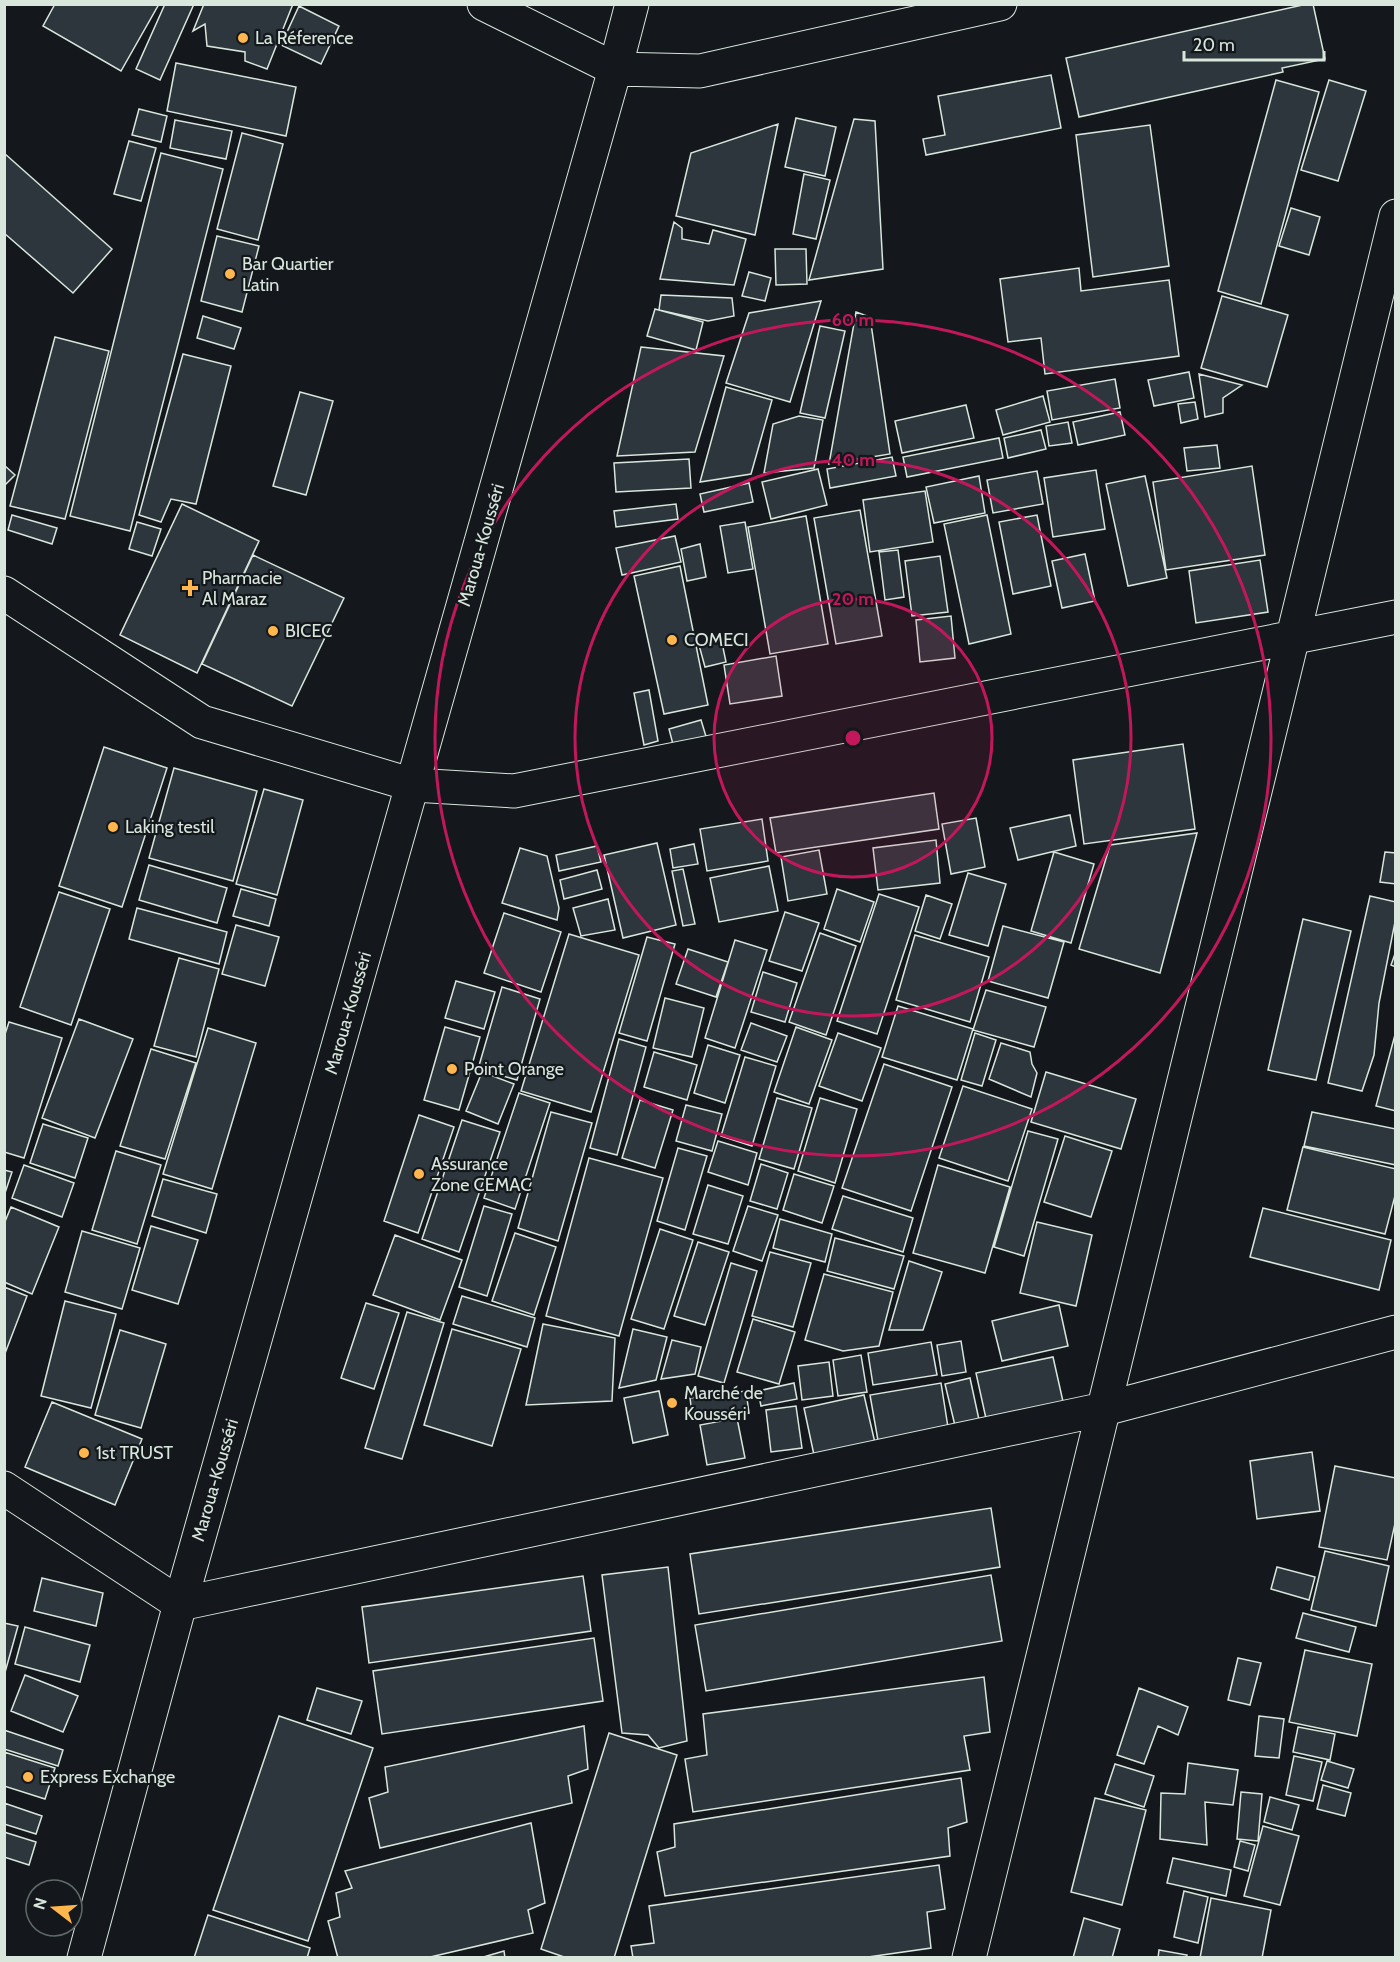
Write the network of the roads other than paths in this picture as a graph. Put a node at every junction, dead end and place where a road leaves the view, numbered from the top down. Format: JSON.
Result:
{"nodes":[{"id":1,"x":484,"y":4,"type":"edge"},
{"id":2,"x":632,"y":4,"type":"edge"},
{"id":3,"x":1000,"y":4,"type":"edge"},
{"id":4,"x":615,"y":69,"type":"junction"},
{"id":5,"x":1395,"y":216,"type":"edge"},
{"id":6,"x":4,"y":593,"type":"edge"},
{"id":7,"x":1395,"y":617,"type":"edge"},
{"id":8,"x":1292,"y":637,"type":"junction"},
{"id":9,"x":413,"y":785,"type":"junction"},
{"id":10,"x":1395,"y":1332,"type":"edge"},
{"id":11,"x":1104,"y":1409,"type":"junction"},
{"id":12,"x":4,"y":1488,"type":"edge"},
{"id":13,"x":180,"y":1604,"type":"junction"},
{"id":14,"x":84,"y":1958,"type":"edge"},
{"id":15,"x":969,"y":1958,"type":"edge"}],
"edges":[{"from":1,"to":4,"type":"main road"},
{"from":2,"to":4,"type":"main road","name":"Maroua-Kousséri"},
{"from":3,"to":4,"type":"main road"},
{"from":4,"to":9,"type":"main road","name":"Maroua-Kousséri"},
{"from":5,"to":8,"type":"main road"},
{"from":6,"to":9,"type":"main road"},
{"from":7,"to":8,"type":"main road"},
{"from":8,"to":9,"type":"main road"},
{"from":8,"to":11,"type":"main road"},
{"from":9,"to":13,"type":"main road","name":"Maroua-Kousséri"},
{"from":10,"to":11,"type":"main road"},
{"from":11,"to":13,"type":"main road"},
{"from":11,"to":15,"type":"main road"},
{"from":12,"to":13,"type":"main road"},
{"from":13,"to":14,"type":"main road","name":"Maroua-Kousséri"}]}
